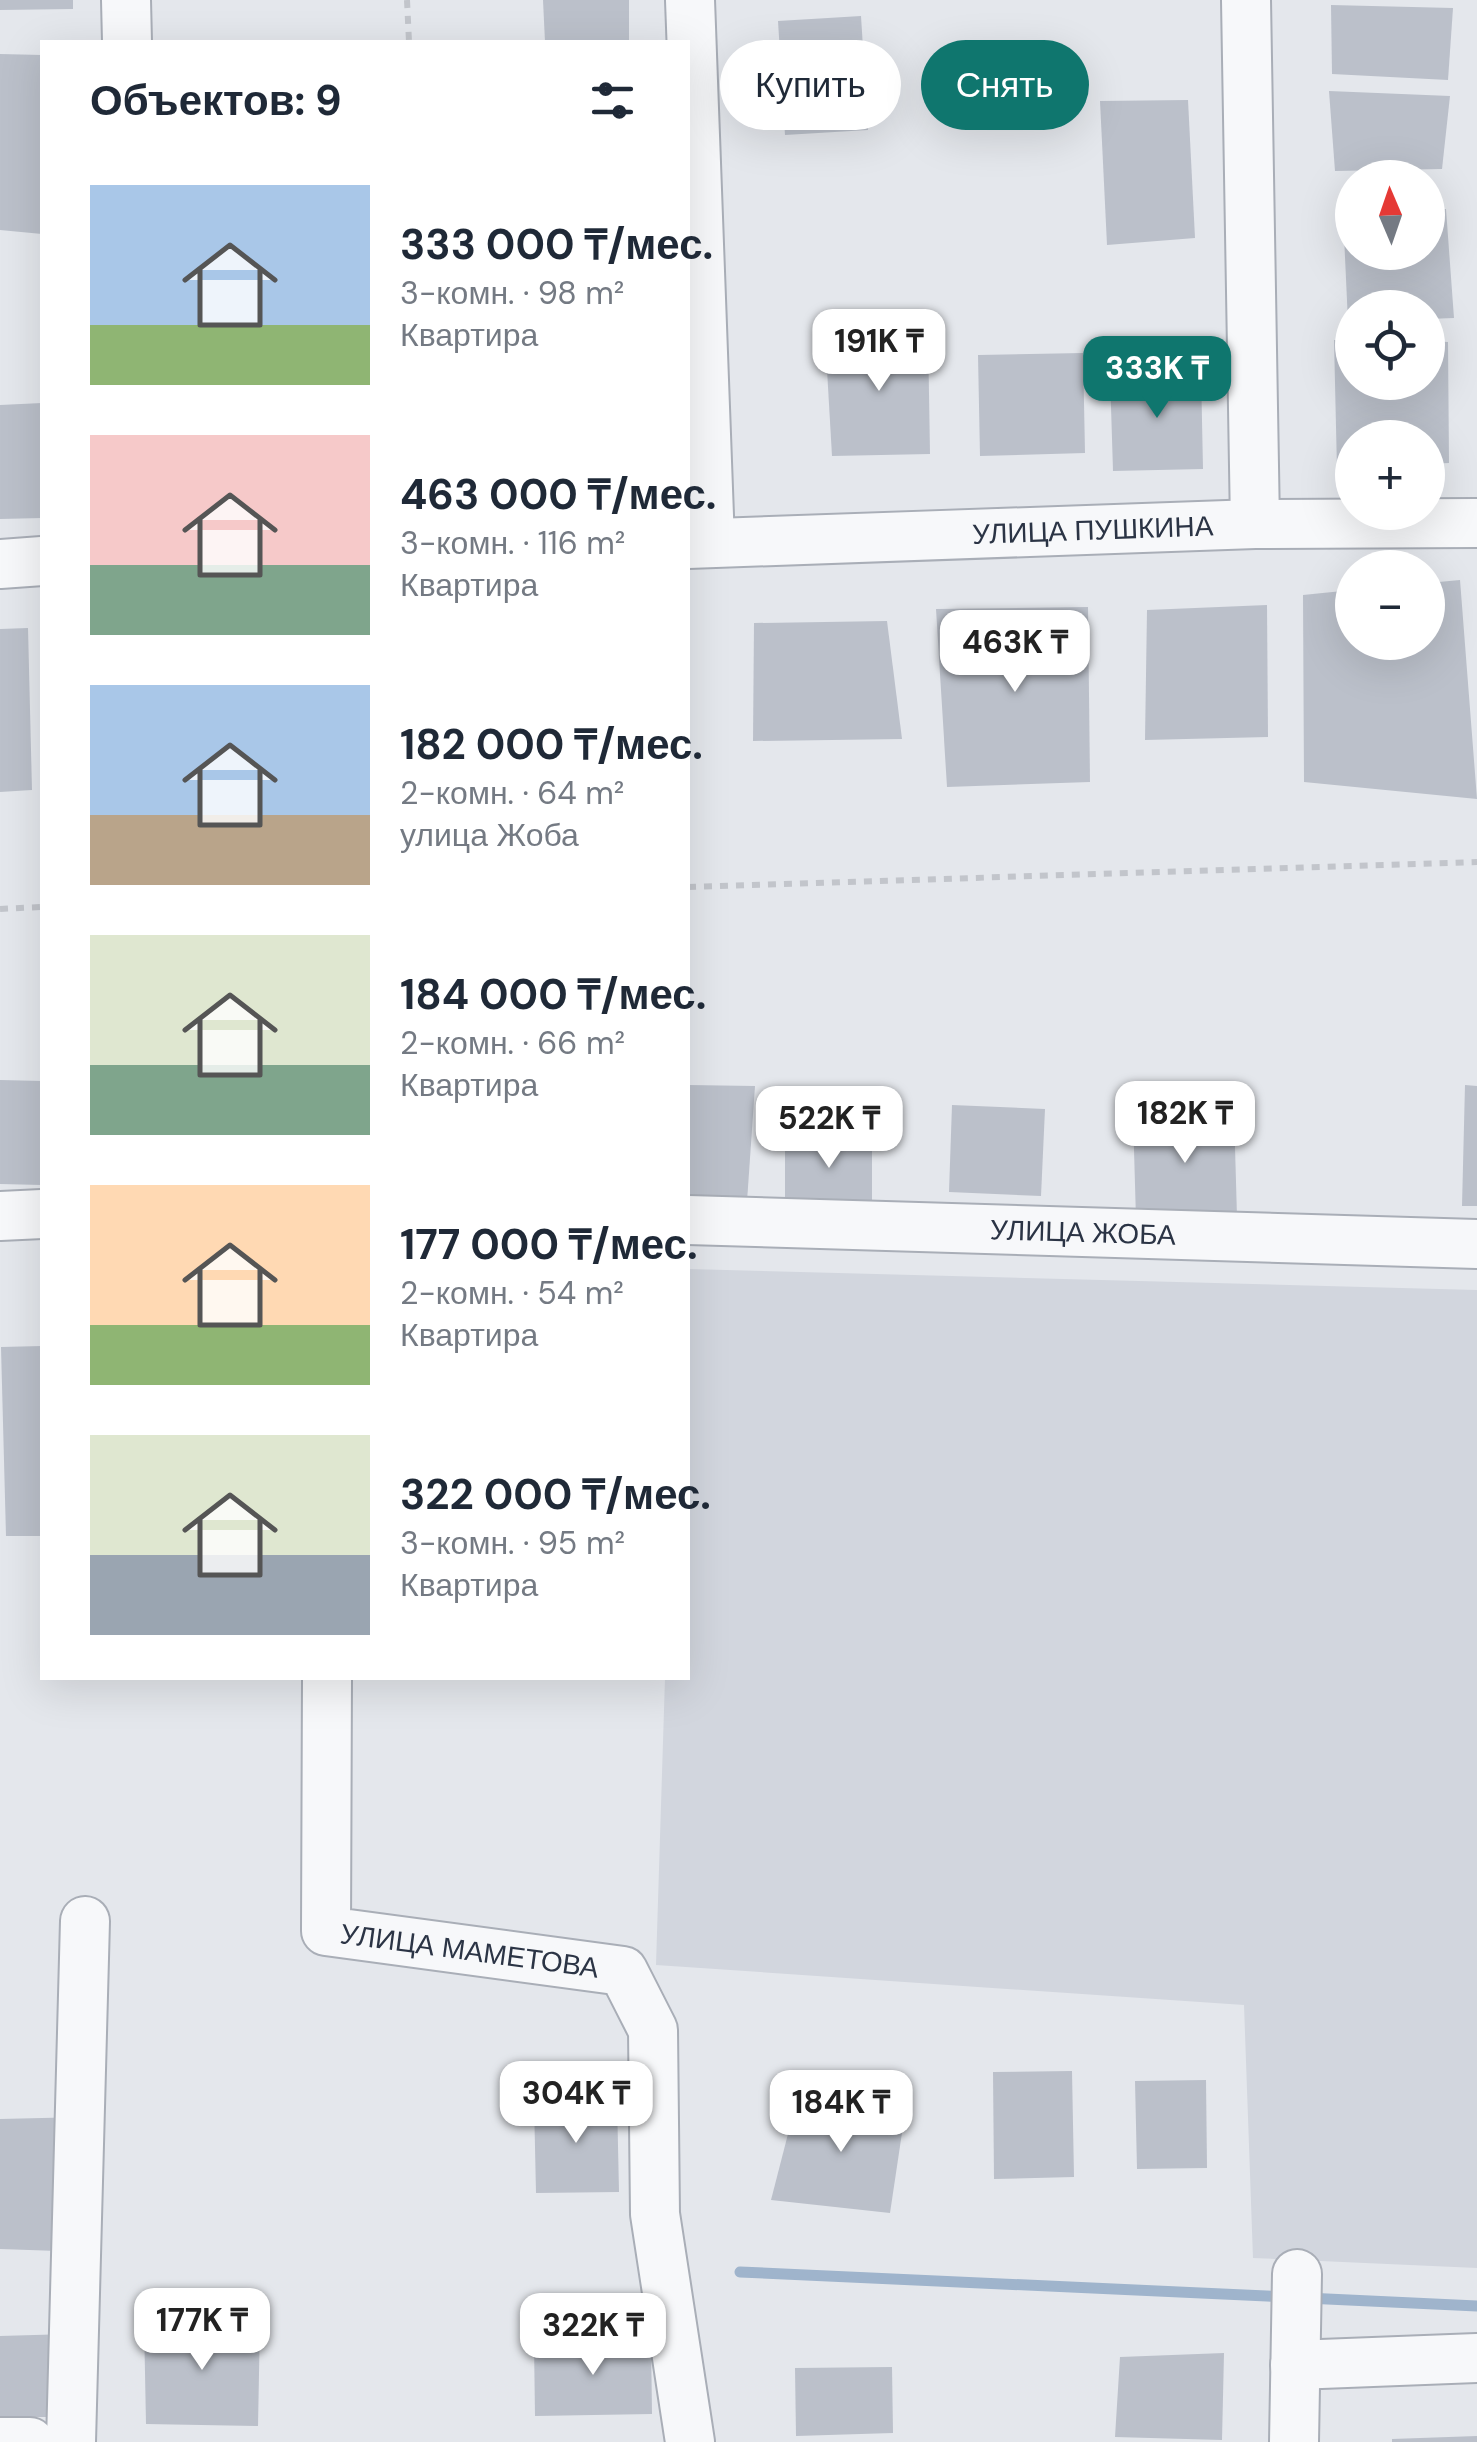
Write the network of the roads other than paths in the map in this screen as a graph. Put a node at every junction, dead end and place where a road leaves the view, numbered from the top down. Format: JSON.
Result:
{"nodes":[{"id":1,"x":126,"y":0,"type":"edge"},
{"id":2,"x":690,"y":0,"type":"edge"},
{"id":3,"x":1246,"y":0,"type":"edge"},
{"id":4,"x":127,"y":40,"type":"edge"},
{"id":5,"x":1255,"y":524,"type":"junction"},
{"id":6,"x":1477,"y":524,"type":"edge"},
{"id":7,"x":698,"y":544,"type":"edge"},
{"id":8,"x":40,"y":561,"type":"edge"},
{"id":9,"x":0,"y":564,"type":"edge"},
{"id":10,"x":40,"y":1214,"type":"edge"},
{"id":11,"x":0,"y":1216,"type":"edge"},
{"id":12,"x":690,"y":1220,"type":"edge"},
{"id":13,"x":1477,"y":1244,"type":"edge"},
{"id":14,"x":327,"y":1680,"type":"edge"},
{"id":15,"x":86,"y":1920,"type":"dead end"},
{"id":16,"x":1297,"y":2274,"type":"dead end"},
{"id":17,"x":1477,"y":2358,"type":"edge"},
{"id":18,"x":1296,"y":2364,"type":"junction"},
{"id":19,"x":0,"y":2442,"type":"edge"},
{"id":20,"x":30,"y":2442,"type":"edge"},
{"id":21,"x":72,"y":2442,"type":"edge"},
{"id":22,"x":690,"y":2442,"type":"edge"},
{"id":23,"x":1294,"y":2442,"type":"edge"}],
"edges":[{"from":1,"to":4,"type":"street"},
{"from":2,"to":7,"type":"street","name":"УЛИЦА ПУШКИНА"},
{"from":3,"to":5,"type":"street"},
{"from":5,"to":6,"type":"street","name":"УЛИЦА ПУШКИНА"},
{"from":5,"to":7,"type":"street","name":"УЛИЦА ПУШКИНА"},
{"from":8,"to":9,"type":"street"},
{"from":10,"to":11,"type":"street"},
{"from":12,"to":13,"type":"street","name":"УЛИЦА ЖОБА"},
{"from":14,"to":22,"type":"street","name":"УЛИЦА МАМЕТОВА"},
{"from":15,"to":21,"type":"street"},
{"from":16,"to":18,"type":"street"},
{"from":17,"to":18,"type":"street"},
{"from":18,"to":23,"type":"street"},
{"from":19,"to":20,"type":"street"}]}
